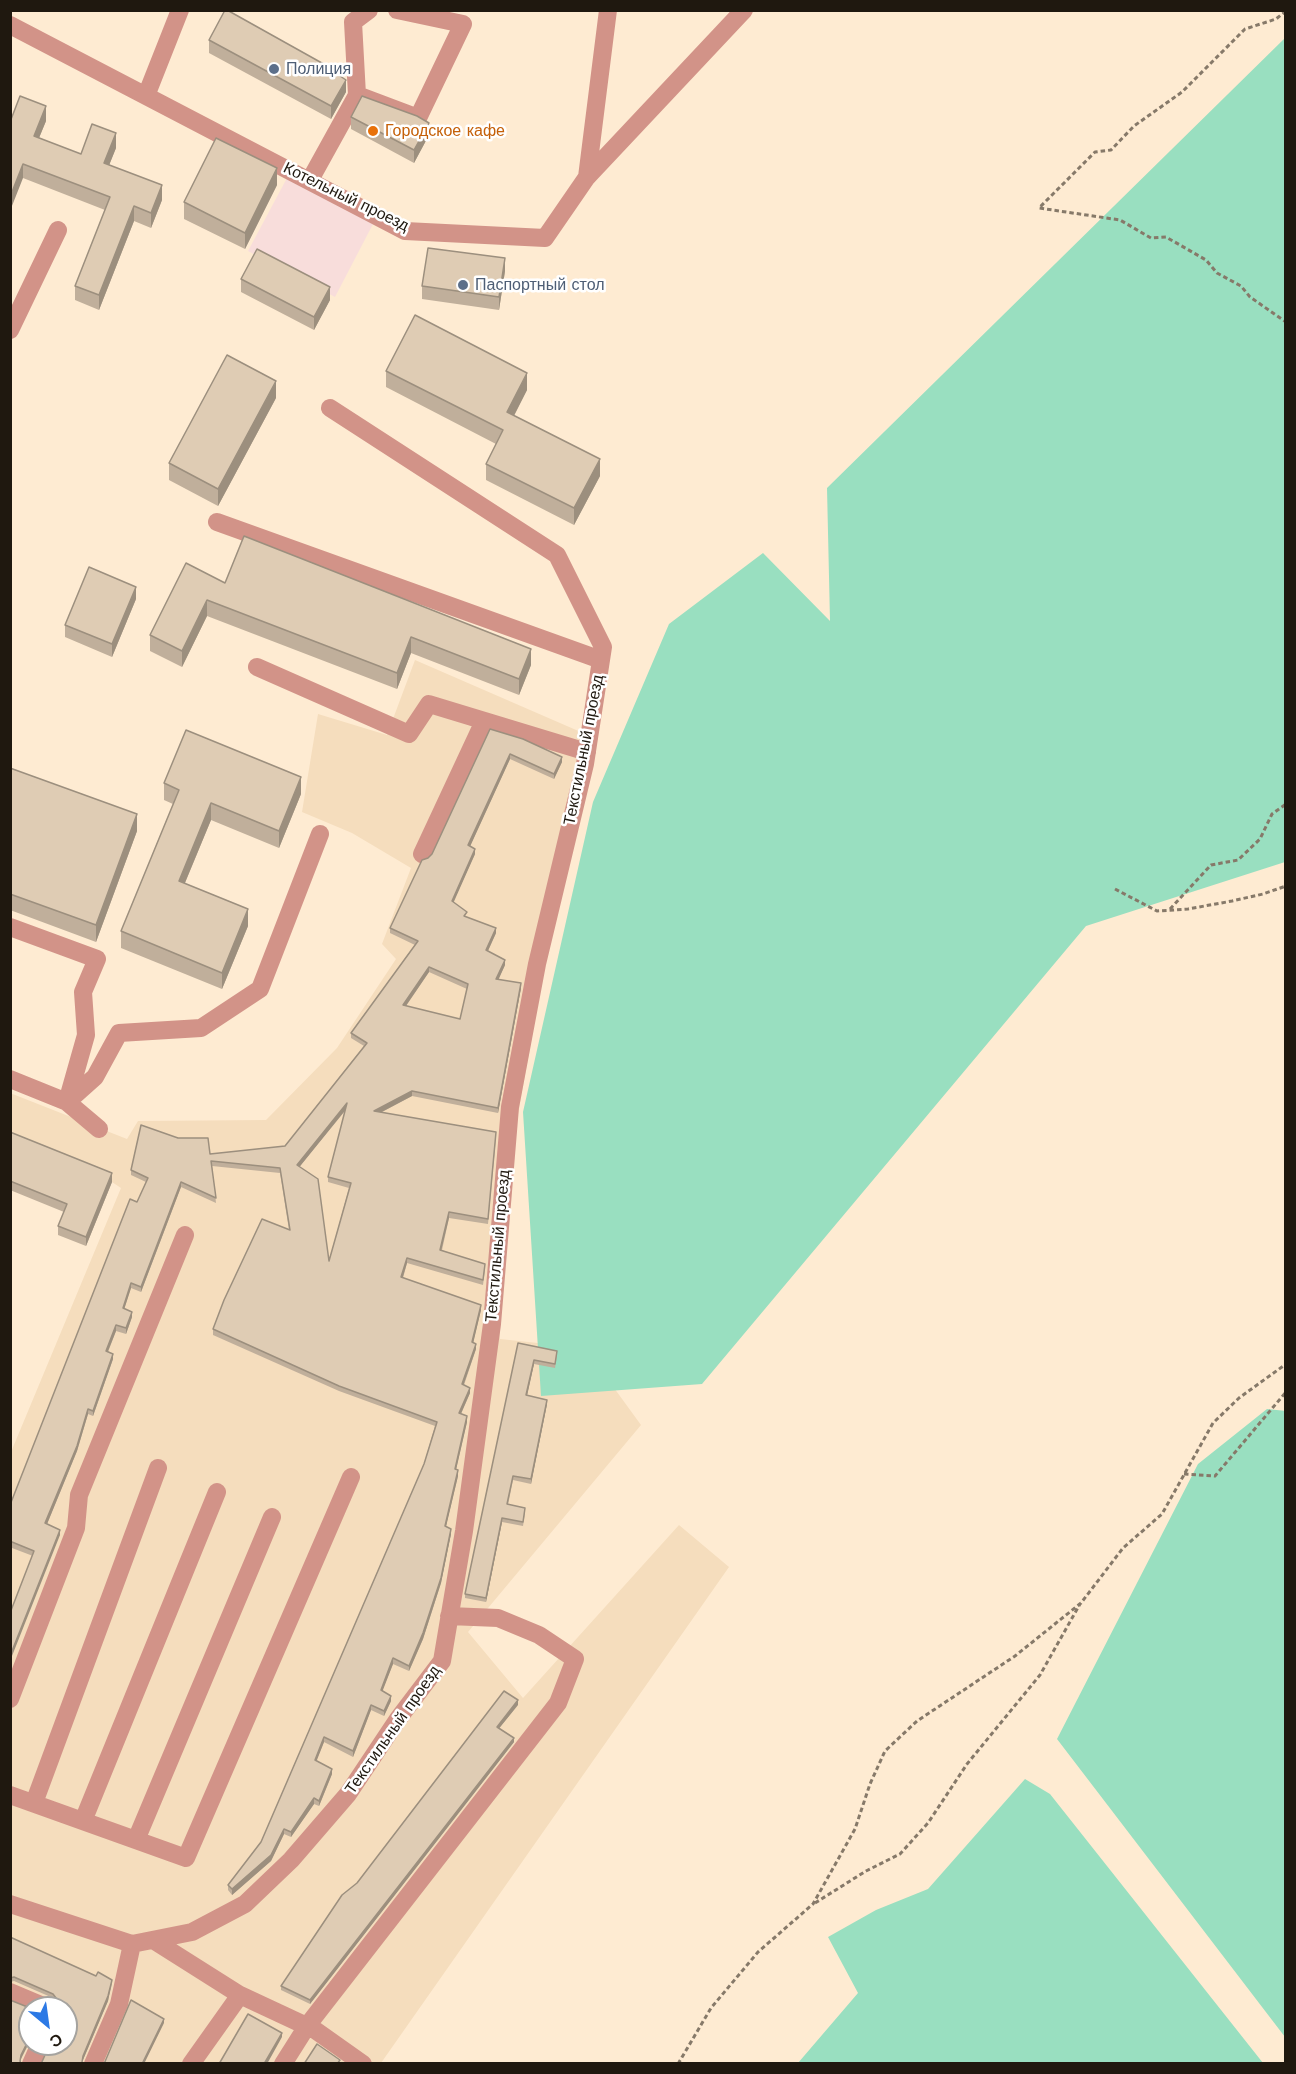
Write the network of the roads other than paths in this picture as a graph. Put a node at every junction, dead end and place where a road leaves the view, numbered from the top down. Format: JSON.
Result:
{"nodes":[{"id":1,"x":180,"y":10,"type":"edge"},
{"id":2,"x":369,"y":10,"type":"edge"},
{"id":3,"x":398,"y":10,"type":"edge"},
{"id":4,"x":608,"y":10,"type":"edge"},
{"id":5,"x":744,"y":10,"type":"edge"},
{"id":6,"x":10,"y":25,"type":"edge"},
{"id":7,"x":357,"y":95,"type":"junction"},
{"id":8,"x":146,"y":96,"type":"junction"},
{"id":9,"x":587,"y":177,"type":"junction"},
{"id":10,"x":310,"y":180,"type":"junction"},
{"id":11,"x":58,"y":230,"type":"dead end"},
{"id":12,"x":10,"y":330,"type":"edge"},
{"id":13,"x":330,"y":408,"type":"dead end"},
{"id":14,"x":217,"y":522,"type":"dead end"},
{"id":15,"x":601,"y":660,"type":"junction"},
{"id":16,"x":256,"y":667,"type":"dead end"},
{"id":17,"x":484,"y":721,"type":"junction"},
{"id":18,"x":587,"y":752,"type":"junction"},
{"id":19,"x":320,"y":834,"type":"dead end"},
{"id":20,"x":422,"y":854,"type":"dead end"},
{"id":21,"x":10,"y":927,"type":"edge"},
{"id":22,"x":10,"y":1079,"type":"edge"},
{"id":23,"x":67,"y":1102,"type":"junction"},
{"id":24,"x":99,"y":1129,"type":"dead end"},
{"id":25,"x":185,"y":1234,"type":"dead end"},
{"id":26,"x":158,"y":1468,"type":"dead end"},
{"id":27,"x":351,"y":1477,"type":"dead end"},
{"id":28,"x":217,"y":1492,"type":"dead end"},
{"id":29,"x":272,"y":1517,"type":"dead end"},
{"id":30,"x":449,"y":1616,"type":"junction"},
{"id":31,"x":10,"y":1698,"type":"edge"},
{"id":32,"x":10,"y":1795,"type":"edge"},
{"id":33,"x":34,"y":1803,"type":"junction"},
{"id":34,"x":83,"y":1821,"type":"junction"},
{"id":35,"x":136,"y":1840,"type":"junction"},
{"id":36,"x":10,"y":1904,"type":"edge"},
{"id":37,"x":153,"y":1940,"type":"junction"},
{"id":38,"x":132,"y":1944,"type":"junction"},
{"id":39,"x":240,"y":1995,"type":"junction"},
{"id":40,"x":307,"y":2026,"type":"junction"},
{"id":41,"x":93,"y":2064,"type":"edge"},
{"id":42,"x":191,"y":2064,"type":"edge"},
{"id":43,"x":284,"y":2064,"type":"edge"},
{"id":44,"x":363,"y":2064,"type":"edge"}],
"edges":[{"from":1,"to":8,"type":"street"},
{"from":2,"to":7,"type":"street"},
{"from":3,"to":7,"type":"street"},
{"from":4,"to":9,"type":"street","name":"Котельный проезд"},
{"from":5,"to":9,"type":"street"},
{"from":6,"to":8,"type":"street","name":"Котельный проезд"},
{"from":7,"to":10,"type":"street"},
{"from":8,"to":10,"type":"street","name":"Котельный проезд"},
{"from":9,"to":10,"type":"street","name":"Котельный проезд"},
{"from":11,"to":12,"type":"street"},
{"from":13,"to":15,"type":"street","name":"Текстильный проезд"},
{"from":14,"to":15,"type":"street"},
{"from":15,"to":18,"type":"street","name":"Текстильный проезд"},
{"from":16,"to":17,"type":"street"},
{"from":17,"to":18,"type":"street"},
{"from":17,"to":20,"type":"street"},
{"from":18,"to":30,"type":"street","name":"Текстильный проезд"},
{"from":19,"to":23,"type":"street"},
{"from":21,"to":23,"type":"street"},
{"from":22,"to":23,"type":"street"},
{"from":23,"to":24,"type":"street"},
{"from":25,"to":31,"type":"street"},
{"from":26,"to":33,"type":"street"},
{"from":27,"to":35,"type":"street"},
{"from":28,"to":34,"type":"street"},
{"from":29,"to":35,"type":"street"},
{"from":30,"to":37,"type":"street","name":"Текстильный проезд"},
{"from":30,"to":40,"type":"street"},
{"from":32,"to":33,"type":"street"},
{"from":33,"to":34,"type":"street"},
{"from":34,"to":35,"type":"street"},
{"from":36,"to":38,"type":"street","name":"Текстильный проезд"},
{"from":37,"to":38,"type":"street","name":"Текстильный проезд"},
{"from":37,"to":39,"type":"street"},
{"from":38,"to":41,"type":"street"},
{"from":39,"to":40,"type":"street"},
{"from":39,"to":42,"type":"street"},
{"from":40,"to":43,"type":"street"},
{"from":40,"to":44,"type":"street"}]}
